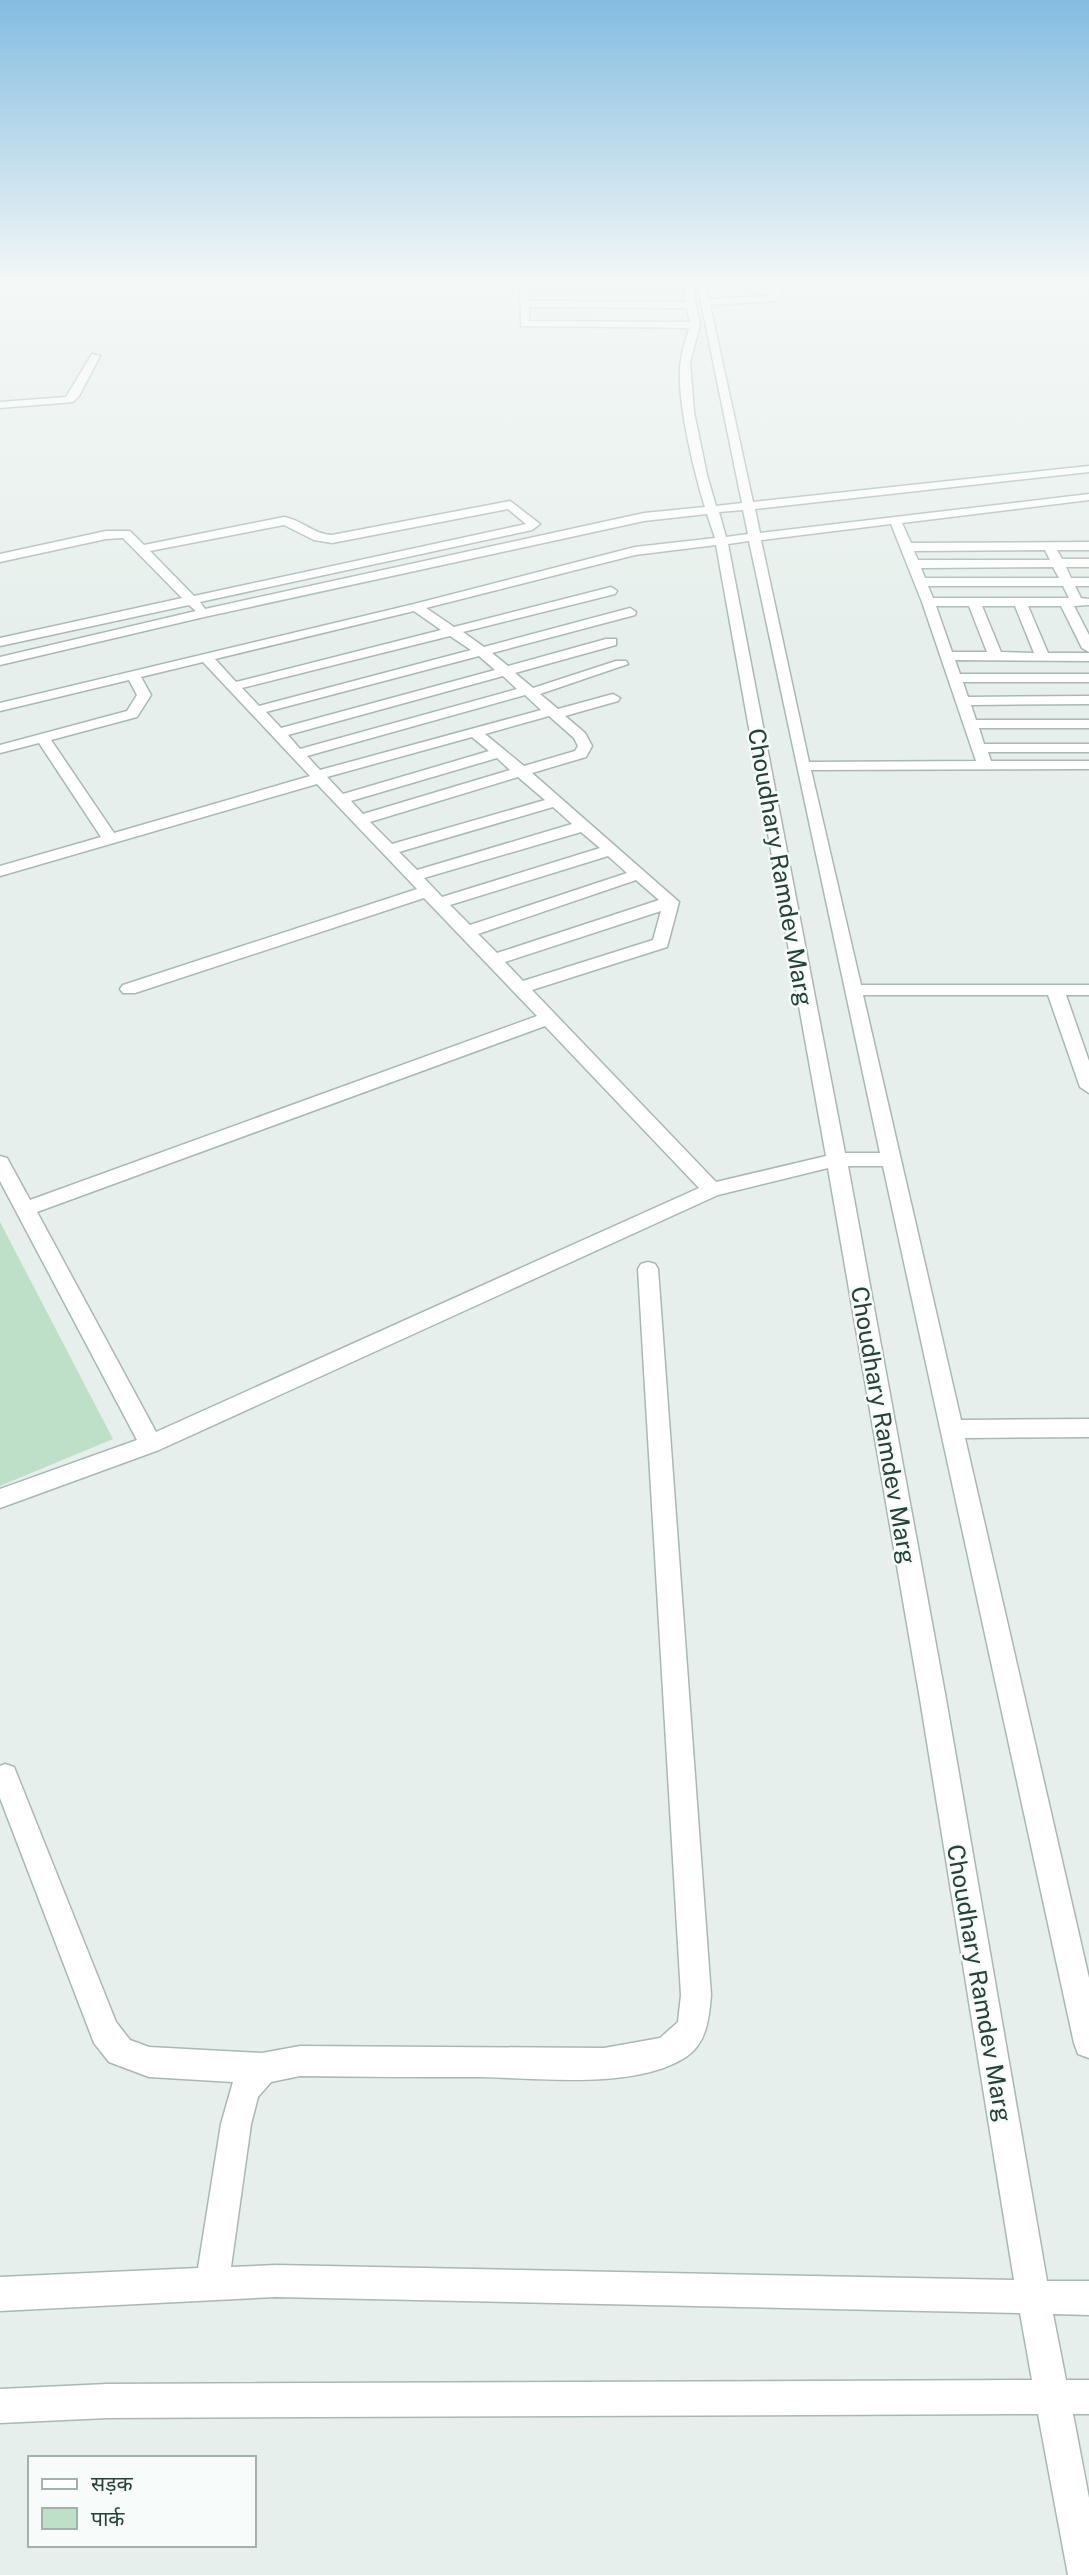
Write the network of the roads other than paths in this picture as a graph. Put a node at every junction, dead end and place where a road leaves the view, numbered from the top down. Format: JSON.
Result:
{"nodes":[{"id":1,"x":71,"y":398,"type":"edge"},
{"id":2,"x":688,"y":398,"type":"edge"},
{"id":3,"x":725,"y":398,"type":"edge"},
{"id":4,"x":0,"y":405,"type":"edge"},
{"id":5,"x":1089,"y":469,"type":"edge"},
{"id":6,"x":1089,"y":497,"type":"edge"},
{"id":7,"x":748,"y":506,"type":"junction"},
{"id":8,"x":712,"y":510,"type":"junction"},
{"id":9,"x":895,"y":519,"type":"junction"},
{"id":10,"x":756,"y":535,"type":"junction"},
{"id":11,"x":721,"y":539,"type":"junction"},
{"id":12,"x":1049,"y":546,"type":"junction"},
{"id":13,"x":1089,"y":546,"type":"edge"},
{"id":14,"x":906,"y":547,"type":"junction"},
{"id":15,"x":142,"y":549,"type":"junction"},
{"id":16,"x":0,"y":558,"type":"edge"},
{"id":17,"x":1089,"y":563,"type":"edge"},
{"id":18,"x":913,"y":564,"type":"junction"},
{"id":19,"x":1058,"y":564,"type":"junction"},
{"id":20,"x":920,"y":582,"type":"junction"},
{"id":21,"x":1067,"y":582,"type":"junction"},
{"id":22,"x":1089,"y":582,"type":"edge"},
{"id":23,"x":611,"y":591,"type":"dead end"},
{"id":24,"x":191,"y":600,"type":"junction"},
{"id":25,"x":928,"y":602,"type":"junction"},
{"id":26,"x":974,"y":602,"type":"junction"},
{"id":27,"x":1020,"y":602,"type":"junction"},
{"id":28,"x":1077,"y":602,"type":"edge"},
{"id":29,"x":416,"y":607,"type":"junction"},
{"id":30,"x":630,"y":612,"type":"dead end"},
{"id":31,"x":204,"y":613,"type":"junction"},
{"id":32,"x":454,"y":631,"type":"junction"},
{"id":33,"x":0,"y":642,"type":"edge"},
{"id":34,"x":611,"y":642,"type":"dead end"},
{"id":35,"x":1089,"y":648,"type":"edge"},
{"id":36,"x":483,"y":652,"type":"junction"},
{"id":37,"x":204,"y":656,"type":"junction"},
{"id":38,"x":947,"y":656,"type":"junction"},
{"id":39,"x":996,"y":657,"type":"junction"},
{"id":40,"x":1043,"y":657,"type":"junction"},
{"id":41,"x":1082,"y":657,"type":"edge"},
{"id":42,"x":0,"y":661,"type":"edge"},
{"id":43,"x":621,"y":664,"type":"dead end"},
{"id":44,"x":505,"y":671,"type":"junction"},
{"id":45,"x":132,"y":674,"type":"junction"},
{"id":46,"x":954,"y":678,"type":"junction"},
{"id":47,"x":1088,"y":681,"type":"edge"},
{"id":48,"x":234,"y":686,"type":"junction"},
{"id":49,"x":529,"y":692,"type":"junction"},
{"id":50,"x":613,"y":698,"type":"dead end"},
{"id":51,"x":962,"y":701,"type":"junction"},
{"id":52,"x":1089,"y":701,"type":"edge"},
{"id":53,"x":0,"y":707,"type":"edge"},
{"id":54,"x":255,"y":711,"type":"junction"},
{"id":55,"x":554,"y":713,"type":"junction"},
{"id":56,"x":971,"y":724,"type":"junction"},
{"id":57,"x":1089,"y":724,"type":"edge"},
{"id":58,"x":475,"y":732,"type":"junction"},
{"id":59,"x":277,"y":734,"type":"junction"},
{"id":60,"x":42,"y":737,"type":"junction"},
{"id":61,"x":979,"y":748,"type":"junction"},
{"id":62,"x":1089,"y":748,"type":"edge"},
{"id":63,"x":0,"y":749,"type":"edge"},
{"id":64,"x":499,"y":753,"type":"junction"},
{"id":65,"x":297,"y":754,"type":"junction"},
{"id":66,"x":1089,"y":765,"type":"edge"},
{"id":67,"x":803,"y":766,"type":"junction"},
{"id":68,"x":985,"y":766,"type":"junction"},
{"id":69,"x":520,"y":774,"type":"junction"},
{"id":70,"x":319,"y":776,"type":"junction"},
{"id":71,"x":341,"y":800,"type":"junction"},
{"id":72,"x":555,"y":802,"type":"junction"},
{"id":73,"x":359,"y":820,"type":"junction"},
{"id":74,"x":583,"y":826,"type":"junction"},
{"id":75,"x":110,"y":839,"type":"junction"},
{"id":76,"x":388,"y":850,"type":"junction"},
{"id":77,"x":611,"y":850,"type":"junction"},
{"id":78,"x":0,"y":871,"type":"edge"},
{"id":79,"x":639,"y":874,"type":"junction"},
{"id":80,"x":414,"y":876,"type":"junction"},
{"id":81,"x":433,"y":897,"type":"junction"},
{"id":82,"x":671,"y":902,"type":"junction"},
{"id":83,"x":466,"y":932,"type":"junction"},
{"id":84,"x":494,"y":960,"type":"junction"},
{"id":85,"x":520,"y":988,"type":"junction"},
{"id":86,"x":129,"y":989,"type":"dead end"},
{"id":87,"x":853,"y":990,"type":"junction"},
{"id":88,"x":1055,"y":990,"type":"junction"},
{"id":89,"x":1089,"y":990,"type":"edge"},
{"id":90,"x":549,"y":1018,"type":"junction"},
{"id":91,"x":1089,"y":1087,"type":"edge"},
{"id":92,"x":891,"y":1159,"type":"junction"},
{"id":93,"x":835,"y":1160,"type":"junction"},
{"id":94,"x":0,"y":1163,"type":"edge"},
{"id":95,"x":712,"y":1190,"type":"junction"},
{"id":96,"x":25,"y":1209,"type":"junction"},
{"id":97,"x":648,"y":1269,"type":"dead end"},
{"id":98,"x":1089,"y":1428,"type":"edge"},
{"id":99,"x":952,"y":1429,"type":"junction"},
{"id":100,"x":151,"y":1444,"type":"junction"},
{"id":101,"x":0,"y":1499,"type":"edge"},
{"id":102,"x":5,"y":1776,"type":"dead end"},
{"id":103,"x":1089,"y":2043,"type":"edge"},
{"id":104,"x":262,"y":2068,"type":"junction"},
{"id":105,"x":212,"y":2284,"type":"junction"},
{"id":106,"x":0,"y":2294,"type":"edge"},
{"id":107,"x":1033,"y":2297,"type":"junction"},
{"id":108,"x":1089,"y":2298,"type":"edge"},
{"id":109,"x":1052,"y":2397,"type":"junction"},
{"id":110,"x":1089,"y":2397,"type":"edge"},
{"id":111,"x":0,"y":2406,"type":"edge"},
{"id":112,"x":1086,"y":2575,"type":"edge"}],
"edges":[{"from":1,"to":4,"type":"street"},
{"from":2,"to":8,"type":"street","name":"Choudhary Ramdev Marg"},
{"from":3,"to":7,"type":"street"},
{"from":5,"to":7,"type":"street"},
{"from":6,"to":9,"type":"street"},
{"from":7,"to":8,"type":"street"},
{"from":7,"to":10,"type":"street"},
{"from":8,"to":11,"type":"street","name":"Choudhary Ramdev Marg"},
{"from":8,"to":31,"type":"street"},
{"from":9,"to":10,"type":"street"},
{"from":9,"to":14,"type":"street"},
{"from":10,"to":11,"type":"street"},
{"from":10,"to":67,"type":"street"},
{"from":11,"to":29,"type":"street"},
{"from":11,"to":93,"type":"street","name":"Choudhary Ramdev Marg"},
{"from":12,"to":13,"type":"street"},
{"from":12,"to":14,"type":"street"},
{"from":12,"to":19,"type":"street"},
{"from":14,"to":18,"type":"street"},
{"from":15,"to":16,"type":"street"},
{"from":15,"to":24,"type":"street"},
{"from":15,"to":24,"type":"street"},
{"from":17,"to":19,"type":"street"},
{"from":18,"to":19,"type":"street"},
{"from":18,"to":20,"type":"street"},
{"from":19,"to":21,"type":"street"},
{"from":20,"to":21,"type":"street"},
{"from":20,"to":25,"type":"street"},
{"from":21,"to":22,"type":"street"},
{"from":21,"to":28,"type":"street"},
{"from":23,"to":32,"type":"street"},
{"from":24,"to":31,"type":"street"},
{"from":24,"to":33,"type":"street"},
{"from":25,"to":26,"type":"street"},
{"from":25,"to":38,"type":"street"},
{"from":26,"to":27,"type":"street"},
{"from":26,"to":39,"type":"street"},
{"from":27,"to":28,"type":"street"},
{"from":27,"to":40,"type":"street"},
{"from":28,"to":35,"type":"street"},
{"from":29,"to":32,"type":"street"},
{"from":29,"to":37,"type":"street"},
{"from":30,"to":36,"type":"street"},
{"from":31,"to":42,"type":"street"},
{"from":32,"to":36,"type":"street"},
{"from":32,"to":48,"type":"street"},
{"from":34,"to":44,"type":"street"},
{"from":36,"to":44,"type":"street"},
{"from":36,"to":54,"type":"street"},
{"from":37,"to":45,"type":"street"},
{"from":37,"to":48,"type":"street"},
{"from":38,"to":39,"type":"street"},
{"from":38,"to":46,"type":"street"},
{"from":39,"to":40,"type":"street"},
{"from":40,"to":41,"type":"street"},
{"from":41,"to":47,"type":"street"},
{"from":43,"to":49,"type":"street"},
{"from":44,"to":49,"type":"street"},
{"from":44,"to":59,"type":"street"},
{"from":45,"to":53,"type":"street"},
{"from":45,"to":60,"type":"street"},
{"from":46,"to":47,"type":"street"},
{"from":46,"to":51,"type":"street"},
{"from":48,"to":54,"type":"street"},
{"from":49,"to":55,"type":"street"},
{"from":49,"to":65,"type":"street"},
{"from":50,"to":55,"type":"street"},
{"from":51,"to":52,"type":"street"},
{"from":51,"to":56,"type":"street"},
{"from":54,"to":59,"type":"street"},
{"from":55,"to":58,"type":"street"},
{"from":55,"to":69,"type":"street"},
{"from":56,"to":57,"type":"street"},
{"from":56,"to":61,"type":"street"},
{"from":58,"to":64,"type":"street"},
{"from":58,"to":70,"type":"street"},
{"from":59,"to":65,"type":"street"},
{"from":60,"to":63,"type":"street"},
{"from":60,"to":75,"type":"street"},
{"from":61,"to":62,"type":"street"},
{"from":61,"to":68,"type":"street"},
{"from":64,"to":69,"type":"street"},
{"from":64,"to":71,"type":"street"},
{"from":65,"to":70,"type":"street"},
{"from":66,"to":68,"type":"street"},
{"from":67,"to":68,"type":"street"},
{"from":67,"to":87,"type":"street"},
{"from":69,"to":72,"type":"street"},
{"from":69,"to":73,"type":"street"},
{"from":70,"to":71,"type":"street"},
{"from":70,"to":75,"type":"street"},
{"from":71,"to":73,"type":"street"},
{"from":72,"to":74,"type":"street"},
{"from":72,"to":76,"type":"street"},
{"from":73,"to":76,"type":"street"},
{"from":74,"to":77,"type":"street"},
{"from":74,"to":80,"type":"street"},
{"from":75,"to":78,"type":"street"},
{"from":76,"to":80,"type":"street"},
{"from":77,"to":79,"type":"street"},
{"from":77,"to":81,"type":"street"},
{"from":79,"to":82,"type":"street"},
{"from":79,"to":83,"type":"street"},
{"from":80,"to":81,"type":"street"},
{"from":81,"to":83,"type":"street"},
{"from":81,"to":86,"type":"street"},
{"from":82,"to":84,"type":"street"},
{"from":82,"to":85,"type":"street"},
{"from":83,"to":84,"type":"street"},
{"from":84,"to":85,"type":"street"},
{"from":85,"to":90,"type":"street"},
{"from":87,"to":88,"type":"street"},
{"from":87,"to":92,"type":"street"},
{"from":88,"to":89,"type":"street"},
{"from":88,"to":91,"type":"street"},
{"from":90,"to":95,"type":"street"},
{"from":90,"to":96,"type":"street"},
{"from":92,"to":93,"type":"street"},
{"from":92,"to":99,"type":"street"},
{"from":93,"to":95,"type":"street"},
{"from":93,"to":107,"type":"street","name":"Choudhary Ramdev Marg"},
{"from":94,"to":96,"type":"street"},
{"from":95,"to":100,"type":"street"},
{"from":96,"to":100,"type":"street"},
{"from":97,"to":104,"type":"street"},
{"from":98,"to":99,"type":"street"},
{"from":99,"to":103,"type":"street"},
{"from":100,"to":101,"type":"street"},
{"from":102,"to":104,"type":"street"},
{"from":104,"to":105,"type":"street"},
{"from":105,"to":106,"type":"street"},
{"from":105,"to":107,"type":"street"},
{"from":107,"to":108,"type":"street"},
{"from":107,"to":109,"type":"street","name":"Choudhary Ramdev Marg"},
{"from":109,"to":110,"type":"street"},
{"from":109,"to":111,"type":"street"},
{"from":109,"to":112,"type":"street","name":"Choudhary Ramdev Marg"}]}
